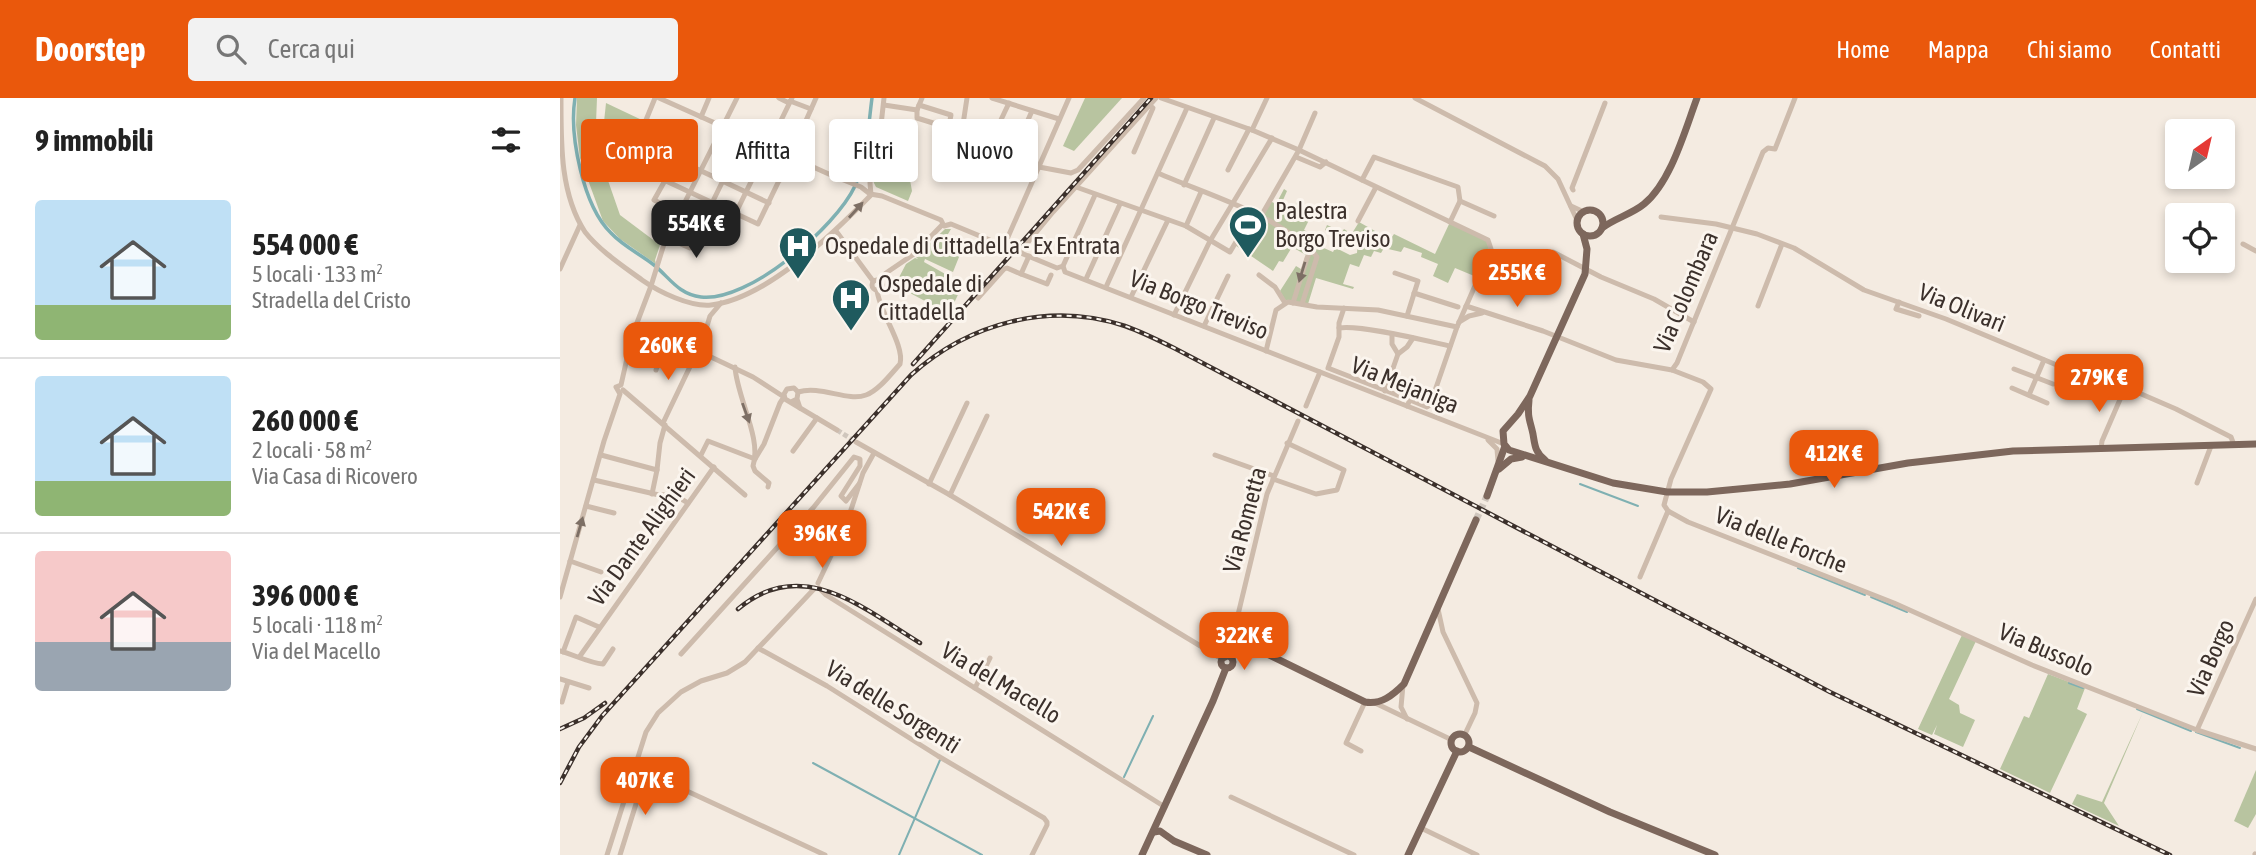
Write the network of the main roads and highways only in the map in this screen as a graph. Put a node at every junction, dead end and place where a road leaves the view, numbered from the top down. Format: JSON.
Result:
{"nodes":[{"id":1,"x":1697,"y":98,"type":"edge"},
{"id":2,"x":1623,"y":214,"type":"junction"},
{"id":3,"x":1601,"y":216,"type":"junction"},
{"id":4,"x":1602,"y":228,"type":"junction"},
{"id":5,"x":1583,"y":234,"type":"junction"},
{"id":6,"x":1594,"y":236,"type":"junction"},
{"id":7,"x":1587,"y":256,"type":"junction"},
{"id":8,"x":1530,"y":396,"type":"junction"},
{"id":9,"x":1508,"y":425,"type":"junction"},
{"id":10,"x":1530,"y":427,"type":"junction"},
{"id":11,"x":1533,"y":440,"type":"junction"},
{"id":12,"x":2256,"y":444,"type":"edge"},
{"id":13,"x":1504,"y":445,"type":"junction"},
{"id":14,"x":1516,"y":452,"type":"junction"},
{"id":15,"x":1549,"y":464,"type":"junction"},
{"id":16,"x":1558,"y":467,"type":"junction"},
{"id":17,"x":1497,"y":471,"type":"junction"},
{"id":18,"x":1487,"y":496,"type":"tunnel mouth"},
{"id":19,"x":1476,"y":520,"type":"tunnel mouth"},
{"id":20,"x":1469,"y":747,"type":"junction"},
{"id":21,"x":1457,"y":751,"type":"junction"},
{"id":22,"x":1154,"y":832,"type":"junction"},
{"id":23,"x":1142,"y":855,"type":"edge"},
{"id":24,"x":1207,"y":855,"type":"edge"},
{"id":25,"x":1408,"y":855,"type":"edge"},
{"id":26,"x":1714,"y":855,"type":"edge"}],
"edges":[{"from":1,"to":2,"type":"main road"},
{"from":2,"to":3,"type":"main road"},
{"from":2,"to":4,"type":"main road"},
{"from":3,"to":4,"type":"main road"},
{"from":3,"to":5,"type":"main road"},
{"from":4,"to":6,"type":"main road"},
{"from":5,"to":6,"type":"main road"},
{"from":5,"to":7,"type":"main road"},
{"from":6,"to":7,"type":"main road"},
{"from":7,"to":8,"type":"main road"},
{"from":8,"to":9,"type":"main road"},
{"from":8,"to":10,"type":"main road"},
{"from":9,"to":10,"type":"main road","name":"Via Mejaniga"},
{"from":9,"to":13,"type":"main road"},
{"from":10,"to":11,"type":"main road","name":"Via Mejaniga"},
{"from":11,"to":14,"type":"main road"},
{"from":11,"to":16,"type":"main road","name":"Via Mejaniga"},
{"from":12,"to":16,"type":"main road","name":"Via Mejaniga"},
{"from":13,"to":14,"type":"main road","name":"Via Mejaniga"},
{"from":13,"to":17,"type":"main road"},
{"from":14,"to":15,"type":"main road","name":"Via Mejaniga"},
{"from":14,"to":17,"type":"main road"},
{"from":15,"to":16,"type":"main road","name":"Via Mejaniga"},
{"from":15,"to":17,"type":"main road","name":"Via Mejaniga"},
{"from":17,"to":18,"type":"main road"},
{"from":19,"to":22,"type":"main road","name":"Via Rometta"},
{"from":20,"to":21,"type":"main road"},
{"from":20,"to":21,"type":"main road"},
{"from":20,"to":26,"type":"main road"},
{"from":21,"to":25,"type":"main road"},
{"from":22,"to":23,"type":"main road"},
{"from":22,"to":24,"type":"main road"}]}
